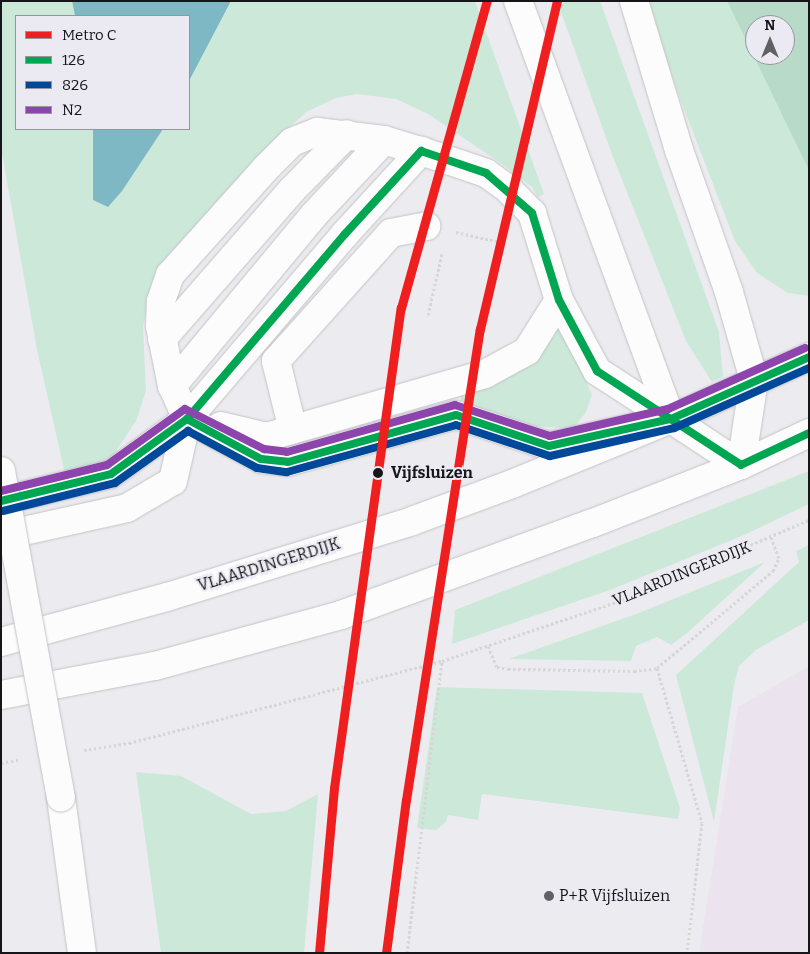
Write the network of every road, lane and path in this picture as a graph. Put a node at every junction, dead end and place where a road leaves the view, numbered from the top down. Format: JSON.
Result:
{"nodes":[{"id":1,"x":518,"y":1,"type":"edge"},
{"id":2,"x":634,"y":1,"type":"edge"},
{"id":3,"x":384,"y":140,"type":"junction"},
{"id":4,"x":421,"y":151,"type":"junction"},
{"id":5,"x":437,"y":228,"type":"junction"},
{"id":6,"x":500,"y":242,"type":"dead end"},
{"id":7,"x":558,"y":300,"type":"junction"},
{"id":8,"x":428,"y":315,"type":"dead end"},
{"id":9,"x":809,"y":357,"type":"edge"},
{"id":10,"x":754,"y":380,"type":"junction"},
{"id":11,"x":172,"y":386,"type":"junction"},
{"id":12,"x":187,"y":419,"type":"junction"},
{"id":13,"x":671,"y":419,"type":"junction"},
{"id":14,"x":291,"y":422,"type":"dead end"},
{"id":15,"x":809,"y":433,"type":"edge"},
{"id":16,"x":740,"y":465,"type":"junction"},
{"id":17,"x":1,"y":471,"type":"edge"},
{"id":18,"x":1,"y":501,"type":"edge"},
{"id":19,"x":809,"y":520,"type":"edge"},
{"id":20,"x":1,"y":536,"type":"edge"},
{"id":21,"x":771,"y":537,"type":"junction"},
{"id":22,"x":1,"y":642,"type":"edge"},
{"id":23,"x":488,"y":646,"type":"junction"},
{"id":24,"x":442,"y":661,"type":"junction"},
{"id":25,"x":657,"y":668,"type":"junction"},
{"id":26,"x":1,"y":695,"type":"edge"},
{"id":27,"x":80,"y":750,"type":"dead end"},
{"id":28,"x":31,"y":758,"type":"dead end"},
{"id":29,"x":1,"y":763,"type":"edge"},
{"id":30,"x":82,"y":953,"type":"edge"},
{"id":31,"x":407,"y":953,"type":"edge"},
{"id":32,"x":687,"y":953,"type":"edge"}],
"edges":[{"from":1,"to":13,"type":"main road"},
{"from":2,"to":10,"type":"main road"},
{"from":3,"to":4,"type":"main road"},
{"from":3,"to":11,"type":"main road"},
{"from":3,"to":11,"type":"main road"},
{"from":4,"to":7,"type":"main road"},
{"from":4,"to":12,"type":"main road"},
{"from":5,"to":6,"type":"path"},
{"from":5,"to":8,"type":"path"},
{"from":5,"to":14,"type":"main road"},
{"from":7,"to":12,"type":"main road"},
{"from":7,"to":13,"type":"main road"},
{"from":9,"to":10,"type":"main road","name":"VLAARDINGERDIJK"},
{"from":10,"to":13,"type":"main road","name":"VLAARDINGERDIJK"},
{"from":10,"to":16,"type":"main road"},
{"from":11,"to":12,"type":"main road"},
{"from":12,"to":13,"type":"main road"},
{"from":12,"to":18,"type":"main road"},
{"from":12,"to":20,"type":"main road"},
{"from":13,"to":16,"type":"main road"},
{"from":13,"to":22,"type":"main road","name":"VLAARDINGERDIJK"},
{"from":15,"to":16,"type":"main road"},
{"from":16,"to":26,"type":"main road"},
{"from":17,"to":30,"type":"main road","bridge":true},
{"from":19,"to":21,"type":"path","name":"VLAARDINGERDIJK"},
{"from":21,"to":23,"type":"path","name":"VLAARDINGERDIJK"},
{"from":21,"to":25,"type":"path"},
{"from":23,"to":24,"type":"path","name":"VLAARDINGERDIJK"},
{"from":23,"to":25,"type":"path"},
{"from":24,"to":27,"type":"path","name":"VLAARDINGERDIJK"},
{"from":24,"to":31,"type":"path"},
{"from":25,"to":32,"type":"path"},
{"from":28,"to":29,"type":"path"}]}
